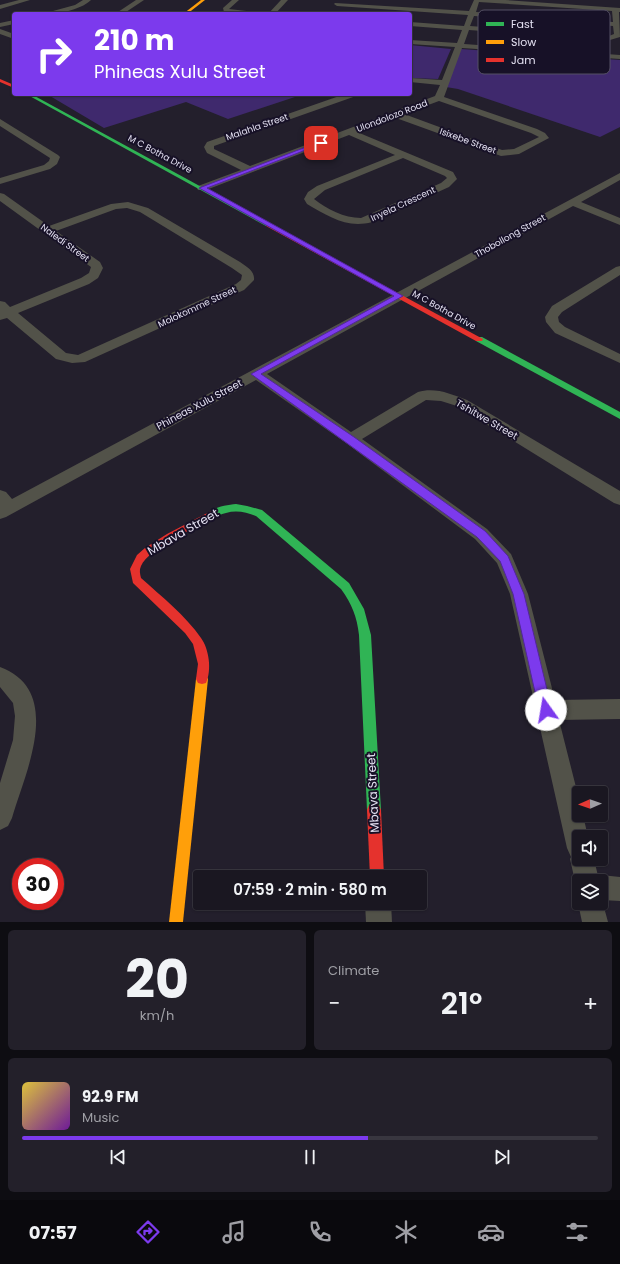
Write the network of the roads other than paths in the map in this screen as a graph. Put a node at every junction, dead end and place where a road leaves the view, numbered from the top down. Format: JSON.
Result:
{"nodes":[{"id":1,"x":27,"y":0,"type":"edge"},
{"id":2,"x":88,"y":0,"type":"edge"},
{"id":3,"x":141,"y":0,"type":"edge"},
{"id":4,"x":203,"y":0,"type":"edge"},
{"id":5,"x":236,"y":0,"type":"edge"},
{"id":6,"x":285,"y":0,"type":"edge"},
{"id":7,"x":478,"y":0,"type":"edge"},
{"id":8,"x":337,"y":4,"type":"edge"},
{"id":9,"x":0,"y":7,"type":"edge"},
{"id":10,"x":618,"y":10,"type":"edge"},
{"id":11,"x":53,"y":12,"type":"edge"},
{"id":12,"x":121,"y":12,"type":"edge"},
{"id":13,"x":188,"y":12,"type":"edge"},
{"id":14,"x":240,"y":12,"type":"edge"},
{"id":15,"x":273,"y":12,"type":"edge"},
{"id":16,"x":472,"y":14,"type":"junction"},
{"id":17,"x":478,"y":14,"type":"edge"},
{"id":18,"x":12,"y":22,"type":"edge"},
{"id":19,"x":412,"y":24,"type":"edge"},
{"id":20,"x":610,"y":24,"type":"edge"},
{"id":21,"x":616,"y":24,"type":"junction"},
{"id":22,"x":0,"y":25,"type":"edge"},
{"id":23,"x":466,"y":28,"type":"junction"},
{"id":24,"x":478,"y":29,"type":"edge"},
{"id":25,"x":0,"y":31,"type":"edge"},
{"id":26,"x":12,"y":37,"type":"edge"},
{"id":27,"x":610,"y":38,"type":"edge"},
{"id":28,"x":412,"y":42,"type":"edge"},
{"id":29,"x":459,"y":46,"type":"junction"},
{"id":30,"x":478,"y":47,"type":"edge"},
{"id":31,"x":610,"y":56,"type":"edge"},
{"id":32,"x":620,"y":57,"type":"edge"},
{"id":33,"x":0,"y":80,"type":"edge"},
{"id":34,"x":412,"y":80,"type":"edge"},
{"id":35,"x":445,"y":83,"type":"junction"},
{"id":36,"x":12,"y":86,"type":"edge"},
{"id":37,"x":32,"y":96,"type":"edge"},
{"id":38,"x":347,"y":96,"type":"edge"},
{"id":39,"x":439,"y":98,"type":"junction"},
{"id":40,"x":397,"y":115,"type":"junction"},
{"id":41,"x":0,"y":122,"type":"edge"},
{"id":42,"x":349,"y":132,"type":"junction"},
{"id":43,"x":403,"y":155,"type":"junction"},
{"id":44,"x":250,"y":170,"type":"junction"},
{"id":45,"x":620,"y":176,"type":"edge"},
{"id":46,"x":0,"y":181,"type":"edge"},
{"id":47,"x":202,"y":188,"type":"junction"},
{"id":48,"x":0,"y":196,"type":"edge"},
{"id":49,"x":572,"y":202,"type":"junction"},
{"id":50,"x":620,"y":222,"type":"edge"},
{"id":51,"x":47,"y":230,"type":"junction"},
{"id":52,"x":620,"y":270,"type":"edge"},
{"id":53,"x":615,"y":280,"type":"edge"},
{"id":54,"x":400,"y":296,"type":"junction"},
{"id":55,"x":3,"y":311,"type":"edge"},
{"id":56,"x":620,"y":360,"type":"edge"},
{"id":57,"x":255,"y":374,"type":"junction"},
{"id":58,"x":620,"y":416,"type":"edge"},
{"id":59,"x":351,"y":439,"type":"junction"},
{"id":60,"x":620,"y":500,"type":"edge"},
{"id":61,"x":3,"y":505,"type":"edge"},
{"id":62,"x":0,"y":676,"type":"edge"},
{"id":63,"x":620,"y":709,"type":"edge"},
{"id":64,"x":546,"y":710,"type":"junction"},
{"id":65,"x":0,"y":818,"type":"edge"},
{"id":66,"x":575,"y":830,"type":"edge"},
{"id":67,"x":377,"y":870,"type":"edge"},
{"id":68,"x":608,"y":887,"type":"edge"},
{"id":69,"x":620,"y":888,"type":"edge"},
{"id":70,"x":378,"y":910,"type":"edge"},
{"id":71,"x":593,"y":910,"type":"edge"},
{"id":72,"x":176,"y":922,"type":"edge"},
{"id":73,"x":379,"y":922,"type":"edge"},
{"id":74,"x":595,"y":922,"type":"edge"}],
"edges":[{"from":1,"to":9,"type":"street"},
{"from":2,"to":11,"type":"street"},
{"from":3,"to":12,"type":"street"},
{"from":4,"to":13,"type":"street"},
{"from":5,"to":14,"type":"street"},
{"from":6,"to":15,"type":"street"},
{"from":7,"to":10,"type":"street"},
{"from":7,"to":16,"type":"street","name":"Ulondolozo Road"},
{"from":8,"to":16,"type":"street"},
{"from":10,"to":21,"type":"street"},
{"from":16,"to":17,"type":"street"},
{"from":16,"to":23,"type":"street","name":"Ulondolozo Road"},
{"from":18,"to":22,"type":"street"},
{"from":19,"to":23,"type":"street"},
{"from":20,"to":21,"type":"street"},
{"from":21,"to":27,"type":"street"},
{"from":23,"to":24,"type":"street"},
{"from":23,"to":29,"type":"street","name":"Ulondolozo Road"},
{"from":25,"to":26,"type":"street"},
{"from":28,"to":29,"type":"street"},
{"from":29,"to":30,"type":"street"},
{"from":29,"to":35,"type":"street","name":"Ulondolozo Road"},
{"from":31,"to":32,"type":"street"},
{"from":33,"to":36,"type":"street"},
{"from":34,"to":35,"type":"street"},
{"from":35,"to":39,"type":"street","name":"Ulondolozo Road"},
{"from":37,"to":47,"type":"street","name":"M C Botha Drive"},
{"from":38,"to":44,"type":"street","name":"Malahla Street"},
{"from":39,"to":40,"type":"street","name":"Ulondolozo Road"},
{"from":39,"to":40,"type":"street","name":"Isixebe Street"},
{"from":40,"to":42,"type":"street","name":"Ulondolozo Road"},
{"from":41,"to":46,"type":"street"},
{"from":42,"to":43,"type":"street","name":"Inyela Crescent"},
{"from":42,"to":44,"type":"street","name":"Ulondolozo Road"},
{"from":43,"to":43,"type":"street","name":"Inyela Crescent"},
{"from":44,"to":47,"type":"street","name":"Ulondolozo Road"},
{"from":45,"to":49,"type":"street","name":"Thobollong Street"},
{"from":47,"to":54,"type":"street","name":"M C Botha Drive"},
{"from":48,"to":51,"type":"street","name":"Naledi Street"},
{"from":49,"to":50,"type":"street"},
{"from":49,"to":54,"type":"street","name":"Thobollong Street"},
{"from":51,"to":55,"type":"street","name":"Naledi Street"},
{"from":51,"to":55,"type":"street","name":"Molokomme Street"},
{"from":52,"to":53,"type":"street"},
{"from":53,"to":56,"type":"street"},
{"from":54,"to":57,"type":"street","name":"Phineas Xulu Street"},
{"from":54,"to":58,"type":"street","name":"M C Botha Drive"},
{"from":57,"to":59,"type":"street"},
{"from":57,"to":61,"type":"street","name":"Phineas Xulu Street"},
{"from":59,"to":60,"type":"street","name":"Tshitwe Street"},
{"from":59,"to":64,"type":"street"},
{"from":62,"to":65,"type":"street"},
{"from":63,"to":64,"type":"street"},
{"from":64,"to":66,"type":"street"},
{"from":67,"to":72,"type":"street","name":"Mbava Street"},
{"from":68,"to":69,"type":"street"},
{"from":70,"to":73,"type":"street"},
{"from":71,"to":74,"type":"street"}]}
